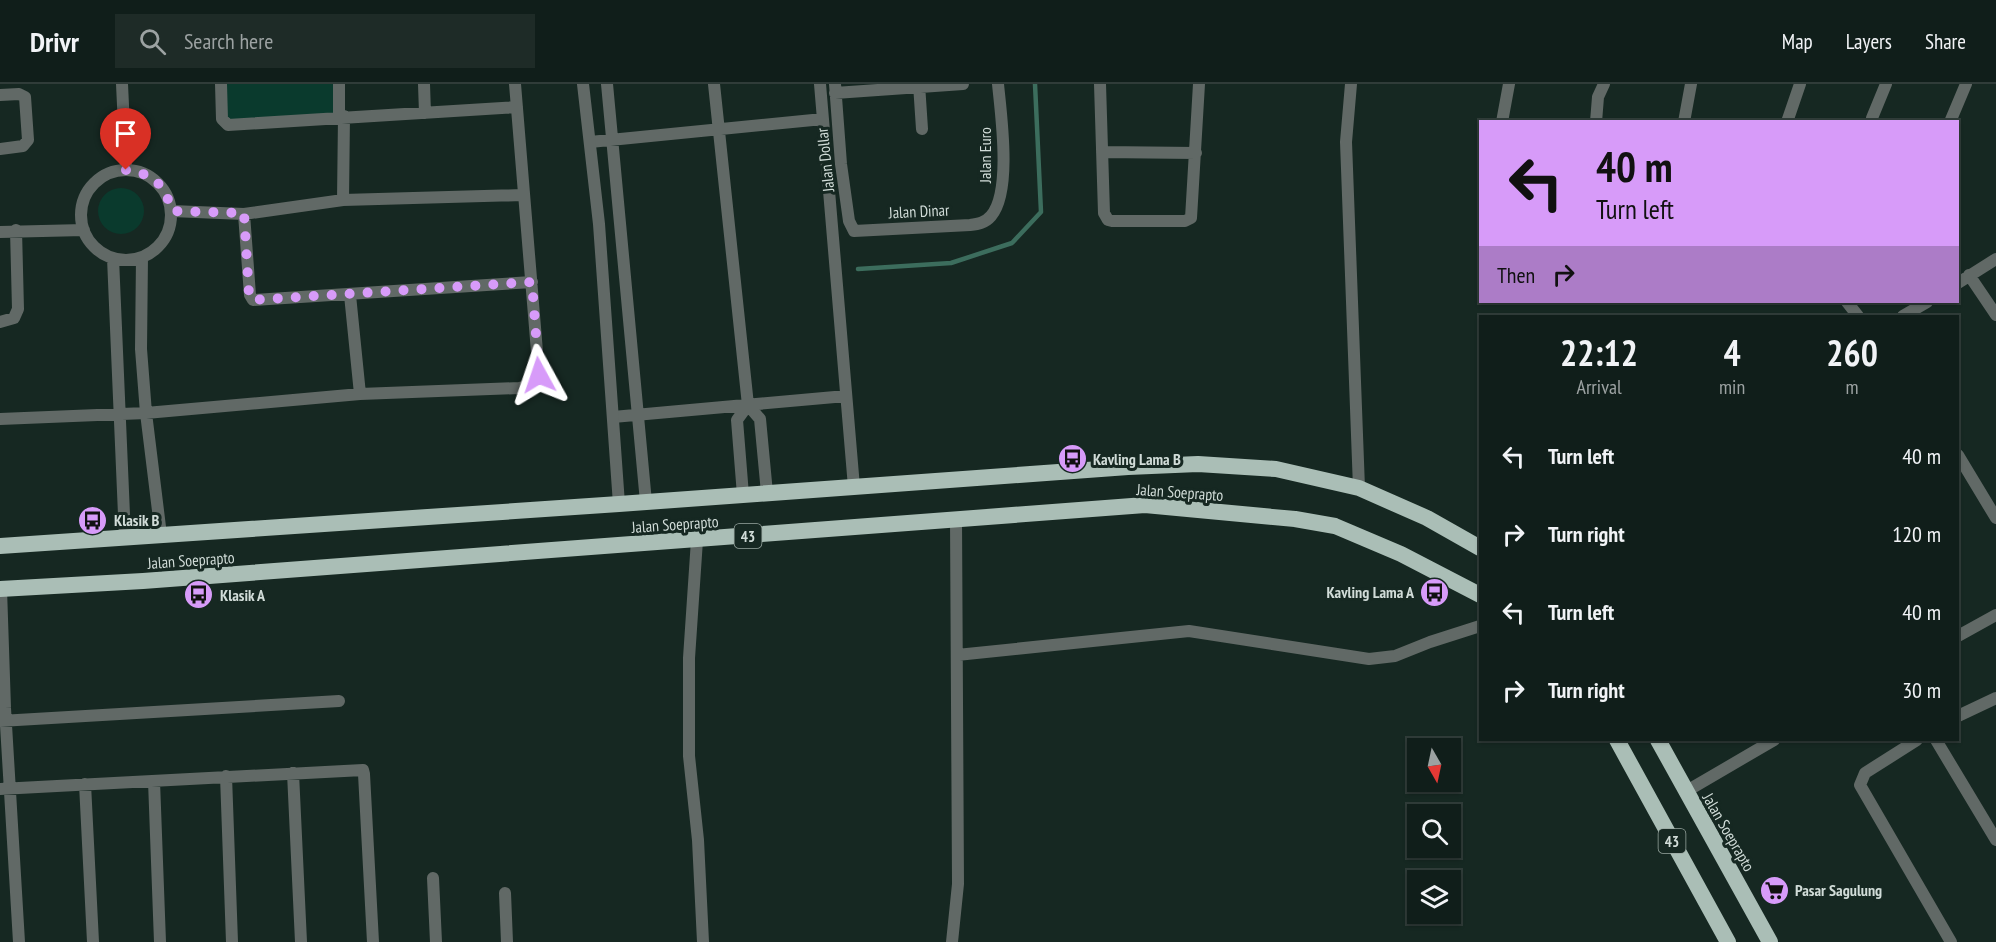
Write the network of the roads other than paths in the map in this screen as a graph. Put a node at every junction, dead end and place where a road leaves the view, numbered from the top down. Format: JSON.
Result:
{"nodes":[{"id":1,"x":122,"y":84,"type":"edge"},
{"id":2,"x":221,"y":84,"type":"edge"},
{"id":3,"x":339,"y":84,"type":"edge"},
{"id":4,"x":424,"y":84,"type":"edge"},
{"id":5,"x":515,"y":84,"type":"edge"},
{"id":6,"x":583,"y":84,"type":"edge"},
{"id":7,"x":607,"y":84,"type":"edge"},
{"id":8,"x":714,"y":84,"type":"edge"},
{"id":9,"x":820,"y":84,"type":"edge"},
{"id":10,"x":963,"y":84,"type":"edge"},
{"id":11,"x":998,"y":84,"type":"edge"},
{"id":12,"x":1100,"y":84,"type":"edge"},
{"id":13,"x":1194,"y":84,"type":"edge"},
{"id":14,"x":1199,"y":84,"type":"edge"},
{"id":15,"x":1352,"y":84,"type":"edge"},
{"id":16,"x":1509,"y":84,"type":"edge"},
{"id":17,"x":1604,"y":84,"type":"edge"},
{"id":18,"x":1691,"y":84,"type":"edge"},
{"id":19,"x":1800,"y":84,"type":"edge"},
{"id":20,"x":1886,"y":84,"type":"edge"},
{"id":21,"x":1966,"y":84,"type":"edge"},
{"id":22,"x":919,"y":85,"type":"edge"},
{"id":23,"x":835,"y":88,"type":"edge"},
{"id":24,"x":0,"y":95,"type":"edge"},
{"id":25,"x":517,"y":107,"type":"junction"},
{"id":26,"x":425,"y":113,"type":"junction"},
{"id":27,"x":341,"y":117,"type":"junction"},
{"id":28,"x":1872,"y":118,"type":"dead end"},
{"id":29,"x":823,"y":119,"type":"junction"},
{"id":30,"x":1502,"y":120,"type":"edge"},
{"id":31,"x":1596,"y":120,"type":"edge"},
{"id":32,"x":1684,"y":120,"type":"edge"},
{"id":33,"x":1788,"y":120,"type":"edge"},
{"id":34,"x":1951,"y":120,"type":"edge"},
{"id":35,"x":719,"y":129,"type":"junction"},
{"id":36,"x":922,"y":129,"type":"dead end"},
{"id":37,"x":612,"y":139,"type":"junction"},
{"id":38,"x":590,"y":142,"type":"junction"},
{"id":39,"x":0,"y":149,"type":"edge"},
{"id":40,"x":1102,"y":152,"type":"junction"},
{"id":41,"x":1196,"y":153,"type":"junction"},
{"id":42,"x":126,"y":170,"type":"junction"},
{"id":43,"x":522,"y":195,"type":"junction"},
{"id":44,"x":343,"y":200,"type":"junction"},
{"id":45,"x":172,"y":211,"type":"junction"},
{"id":46,"x":244,"y":213,"type":"junction"},
{"id":47,"x":985,"y":222,"type":"joint"},
{"id":48,"x":16,"y":230,"type":"junction"},
{"id":49,"x":84,"y":230,"type":"junction"},
{"id":50,"x":854,"y":231,"type":"joint"},
{"id":51,"x":0,"y":232,"type":"edge"},
{"id":52,"x":142,"y":257,"type":"junction"},
{"id":53,"x":113,"y":258,"type":"junction"},
{"id":54,"x":1996,"y":259,"type":"edge"},
{"id":55,"x":1970,"y":275,"type":"junction"},
{"id":56,"x":532,"y":282,"type":"junction"},
{"id":57,"x":1959,"y":282,"type":"edge"},
{"id":58,"x":350,"y":295,"type":"junction"},
{"id":59,"x":1848,"y":303,"type":"edge"},
{"id":60,"x":1925,"y":303,"type":"edge"},
{"id":61,"x":1857,"y":315,"type":"edge"},
{"id":62,"x":1905,"y":315,"type":"edge"},
{"id":63,"x":1996,"y":315,"type":"edge"},
{"id":64,"x":0,"y":322,"type":"edge"},
{"id":65,"x":360,"y":394,"type":"junction"},
{"id":66,"x":846,"y":396,"type":"junction"},
{"id":67,"x":748,"y":405,"type":"junction"},
{"id":68,"x":146,"y":413,"type":"junction"},
{"id":69,"x":120,"y":414,"type":"junction"},
{"id":70,"x":638,"y":415,"type":"junction"},
{"id":71,"x":612,"y":417,"type":"junction"},
{"id":72,"x":0,"y":419,"type":"edge"},
{"id":73,"x":1959,"y":457,"type":"edge"},
{"id":74,"x":854,"y":487,"type":"junction"},
{"id":75,"x":1359,"y":488,"type":"junction"},
{"id":76,"x":767,"y":493,"type":"junction"},
{"id":77,"x":743,"y":495,"type":"junction"},
{"id":78,"x":646,"y":502,"type":"junction"},
{"id":79,"x":619,"y":504,"type":"junction"},
{"id":80,"x":1996,"y":518,"type":"edge"},
{"id":81,"x":956,"y":519,"type":"junction"},
{"id":82,"x":161,"y":535,"type":"junction"},
{"id":83,"x":125,"y":538,"type":"junction"},
{"id":84,"x":697,"y":540,"type":"junction"},
{"id":85,"x":0,"y":546,"type":"edge"},
{"id":86,"x":1479,"y":547,"type":"edge"},
{"id":87,"x":0,"y":589,"type":"edge"},
{"id":88,"x":1479,"y":594,"type":"edge"},
{"id":89,"x":1996,"y":615,"type":"edge"},
{"id":90,"x":1479,"y":626,"type":"edge"},
{"id":91,"x":1959,"y":635,"type":"edge"},
{"id":92,"x":957,"y":655,"type":"junction"},
{"id":93,"x":1996,"y":698,"type":"edge"},
{"id":94,"x":339,"y":701,"type":"dead end"},
{"id":95,"x":1959,"y":716,"type":"edge"},
{"id":96,"x":3,"y":721,"type":"edge"},
{"id":97,"x":1618,"y":741,"type":"edge"},
{"id":98,"x":1659,"y":741,"type":"edge"},
{"id":99,"x":1768,"y":741,"type":"edge"},
{"id":100,"x":1915,"y":741,"type":"edge"},
{"id":101,"x":1937,"y":741,"type":"edge"},
{"id":102,"x":293,"y":773,"type":"junction"},
{"id":103,"x":226,"y":776,"type":"junction"},
{"id":104,"x":154,"y":781,"type":"junction"},
{"id":105,"x":85,"y":784,"type":"junction"},
{"id":106,"x":6,"y":789,"type":"edge"},
{"id":107,"x":1685,"y":792,"type":"junction"},
{"id":108,"x":1996,"y":840,"type":"edge"},
{"id":109,"x":433,"y":878,"type":"dead end"},
{"id":110,"x":505,"y":893,"type":"dead end"},
{"id":111,"x":19,"y":942,"type":"edge"},
{"id":112,"x":93,"y":942,"type":"edge"},
{"id":113,"x":160,"y":942,"type":"edge"},
{"id":114,"x":232,"y":942,"type":"edge"},
{"id":115,"x":301,"y":942,"type":"edge"},
{"id":116,"x":373,"y":942,"type":"edge"},
{"id":117,"x":436,"y":942,"type":"edge"},
{"id":118,"x":507,"y":942,"type":"edge"},
{"id":119,"x":703,"y":942,"type":"edge"},
{"id":120,"x":952,"y":942,"type":"edge"},
{"id":121,"x":1728,"y":942,"type":"edge"},
{"id":122,"x":1770,"y":942,"type":"edge"},
{"id":123,"x":1951,"y":942,"type":"edge"}],
"edges":[{"from":1,"to":42,"type":"street"},
{"from":2,"to":27,"type":"street"},
{"from":3,"to":27,"type":"street"},
{"from":4,"to":26,"type":"street"},
{"from":5,"to":25,"type":"street"},
{"from":6,"to":38,"type":"street"},
{"from":7,"to":37,"type":"street"},
{"from":8,"to":35,"type":"street"},
{"from":9,"to":29,"type":"street"},
{"from":10,"to":22,"type":"street"},
{"from":11,"to":47,"type":"street","name":"Jalan Euro"},
{"from":12,"to":40,"type":"street"},
{"from":13,"to":14,"type":"street"},
{"from":14,"to":41,"type":"street"},
{"from":15,"to":75,"type":"street"},
{"from":16,"to":30,"type":"street"},
{"from":17,"to":31,"type":"street"},
{"from":18,"to":32,"type":"street"},
{"from":19,"to":33,"type":"street"},
{"from":20,"to":28,"type":"street"},
{"from":21,"to":34,"type":"street"},
{"from":22,"to":23,"type":"street"},
{"from":22,"to":36,"type":"street"},
{"from":23,"to":50,"type":"street","name":"Jalan Dollar"},
{"from":24,"to":39,"type":"street"},
{"from":25,"to":26,"type":"street"},
{"from":25,"to":43,"type":"street"},
{"from":26,"to":27,"type":"street"},
{"from":27,"to":44,"type":"street"},
{"from":29,"to":35,"type":"street"},
{"from":29,"to":66,"type":"street"},
{"from":35,"to":37,"type":"street"},
{"from":35,"to":67,"type":"street"},
{"from":37,"to":38,"type":"street"},
{"from":37,"to":70,"type":"street"},
{"from":38,"to":71,"type":"street"},
{"from":40,"to":41,"type":"street"},
{"from":40,"to":41,"type":"street"},
{"from":42,"to":45,"type":"street"},
{"from":42,"to":49,"type":"street"},
{"from":43,"to":44,"type":"street"},
{"from":43,"to":56,"type":"street"},
{"from":44,"to":46,"type":"street"},
{"from":45,"to":46,"type":"street"},
{"from":45,"to":52,"type":"street"},
{"from":46,"to":58,"type":"street"},
{"from":47,"to":50,"type":"street","name":"Jalan Dinar"},
{"from":48,"to":49,"type":"street"},
{"from":48,"to":51,"type":"street"},
{"from":48,"to":64,"type":"street"},
{"from":49,"to":53,"type":"street"},
{"from":52,"to":53,"type":"street"},
{"from":52,"to":68,"type":"street"},
{"from":53,"to":69,"type":"street"},
{"from":54,"to":55,"type":"street"},
{"from":55,"to":57,"type":"street"},
{"from":55,"to":63,"type":"street"},
{"from":56,"to":58,"type":"street"},
{"from":56,"to":65,"type":"street"},
{"from":58,"to":65,"type":"street"},
{"from":59,"to":61,"type":"street"},
{"from":60,"to":62,"type":"street"},
{"from":65,"to":68,"type":"street"},
{"from":66,"to":67,"type":"street"},
{"from":66,"to":74,"type":"street"},
{"from":67,"to":70,"type":"street"},
{"from":67,"to":76,"type":"street"},
{"from":67,"to":77,"type":"street"},
{"from":68,"to":69,"type":"street"},
{"from":68,"to":82,"type":"street"},
{"from":69,"to":72,"type":"street"},
{"from":69,"to":83,"type":"street"},
{"from":70,"to":71,"type":"street"},
{"from":70,"to":78,"type":"street"},
{"from":71,"to":79,"type":"street"},
{"from":73,"to":80,"type":"street"},
{"from":74,"to":75,"type":"highway","name":"Jalan Soeprapto"},
{"from":74,"to":76,"type":"highway","name":"Jalan Soeprapto"},
{"from":75,"to":86,"type":"highway","name":"Jalan Soeprapto"},
{"from":76,"to":77,"type":"highway","name":"Jalan Soeprapto"},
{"from":77,"to":78,"type":"highway","name":"Jalan Soeprapto"},
{"from":78,"to":79,"type":"highway","name":"Jalan Soeprapto"},
{"from":79,"to":82,"type":"highway","name":"Jalan Soeprapto"},
{"from":81,"to":84,"type":"highway","name":"Jalan Soeprapto","number":"43"},
{"from":81,"to":88,"type":"highway","name":"Jalan Soeprapto","number":"43"},
{"from":81,"to":92,"type":"street"},
{"from":82,"to":83,"type":"highway","name":"Jalan Soeprapto"},
{"from":83,"to":85,"type":"highway","name":"Jalan Soeprapto"},
{"from":84,"to":87,"type":"highway","name":"Jalan Soeprapto","number":"43"},
{"from":84,"to":119,"type":"street"},
{"from":87,"to":96,"type":"street"},
{"from":89,"to":91,"type":"street"},
{"from":90,"to":92,"type":"street"},
{"from":92,"to":120,"type":"street"},
{"from":93,"to":95,"type":"street"},
{"from":94,"to":96,"type":"street"},
{"from":96,"to":106,"type":"street"},
{"from":97,"to":121,"type":"highway","number":"43"},
{"from":98,"to":107,"type":"highway","name":"Jalan Soeprapto","number":"43"},
{"from":99,"to":107,"type":"street"},
{"from":100,"to":123,"type":"street"},
{"from":101,"to":108,"type":"street"},
{"from":102,"to":103,"type":"street"},
{"from":102,"to":115,"type":"street"},
{"from":102,"to":116,"type":"street"},
{"from":103,"to":104,"type":"street"},
{"from":103,"to":114,"type":"street"},
{"from":104,"to":105,"type":"street"},
{"from":104,"to":113,"type":"street"},
{"from":105,"to":106,"type":"street"},
{"from":105,"to":112,"type":"street"},
{"from":106,"to":111,"type":"street"},
{"from":107,"to":122,"type":"highway","name":"Jalan Soeprapto","number":"43"},
{"from":109,"to":117,"type":"street"},
{"from":110,"to":118,"type":"street"}]}
